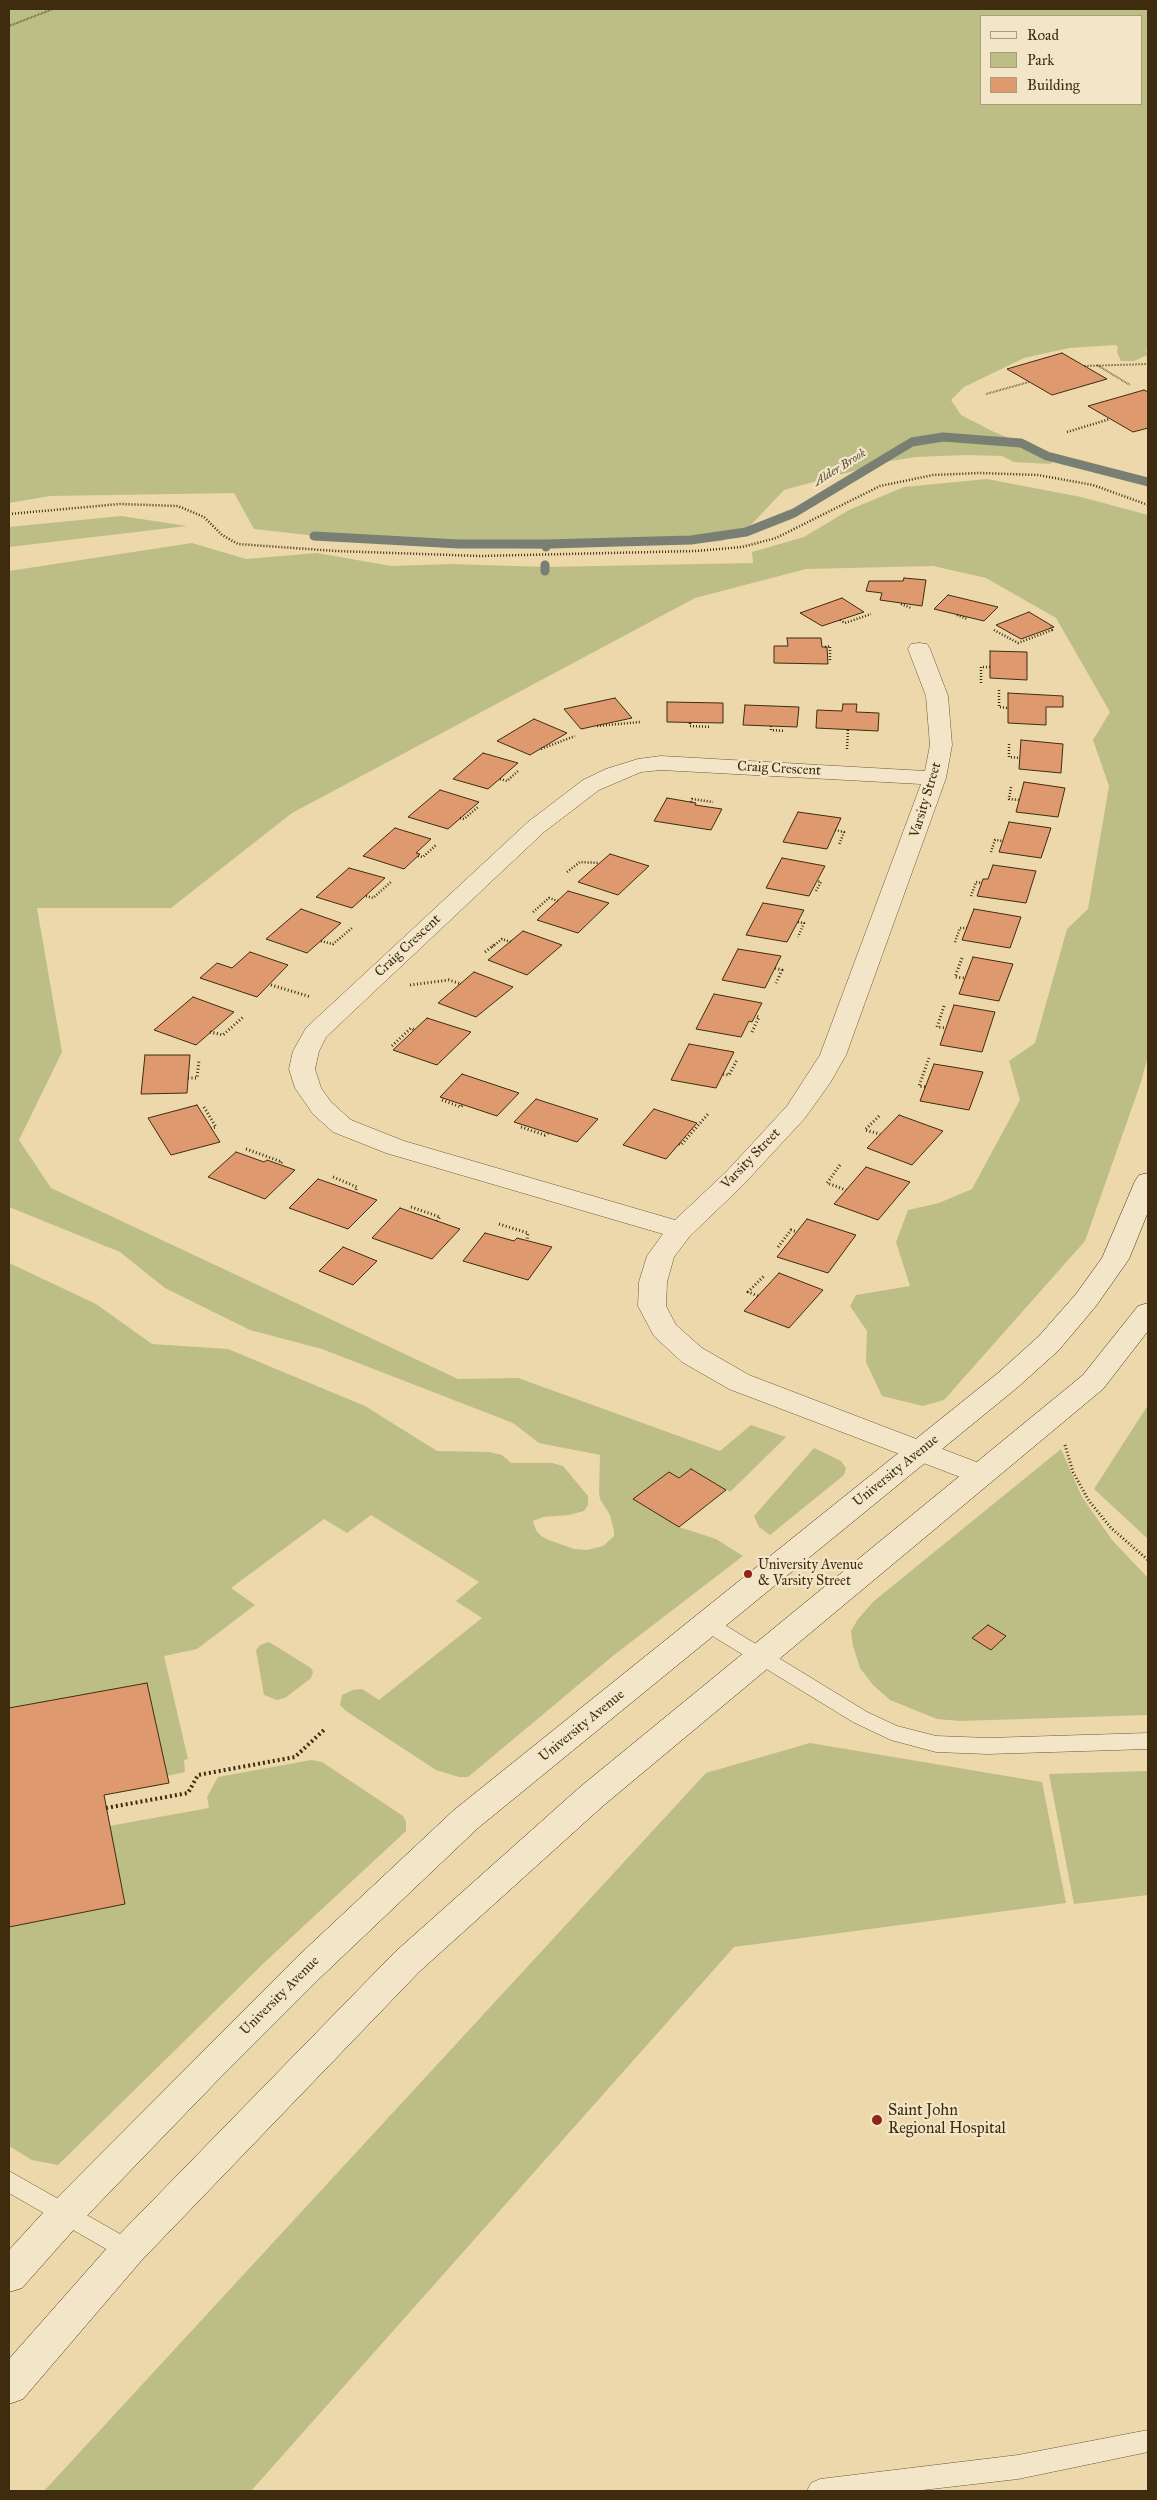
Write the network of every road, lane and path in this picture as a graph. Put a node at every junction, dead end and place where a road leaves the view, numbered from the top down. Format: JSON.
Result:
{"nodes":[{"id":1,"x":53,"y":9,"type":"edge"},
{"id":2,"x":9,"y":26,"type":"edge"},
{"id":3,"x":1148,"y":364,"type":"edge"},
{"id":4,"x":1097,"y":365,"type":"junction"},
{"id":5,"x":1084,"y":366,"type":"dead end"},
{"id":6,"x":1029,"y":382,"type":"dead end"},
{"id":7,"x":1130,"y":385,"type":"dead end"},
{"id":8,"x":986,"y":394,"type":"dead end"},
{"id":9,"x":1110,"y":419,"type":"dead end"},
{"id":10,"x":1067,"y":432,"type":"dead end"},
{"id":11,"x":1148,"y":505,"type":"edge"},
{"id":12,"x":9,"y":514,"type":"edge"},
{"id":13,"x":901,"y":604,"type":"dead end"},
{"id":14,"x":911,"y":608,"type":"dead end"},
{"id":15,"x":871,"y":614,"type":"dead end"},
{"id":16,"x":957,"y":615,"type":"dead end"},
{"id":17,"x":967,"y":619,"type":"dead end"},
{"id":18,"x":840,"y":620,"type":"dead end"},
{"id":19,"x":1050,"y":628,"type":"dead end"},
{"id":20,"x":994,"y":630,"type":"dead end"},
{"id":21,"x":825,"y":647,"type":"dead end"},
{"id":22,"x":919,"y":649,"type":"dead end"},
{"id":23,"x":830,"y":660,"type":"dead end"},
{"id":24,"x":990,"y":668,"type":"dead end"},
{"id":25,"x":981,"y":683,"type":"dead end"},
{"id":26,"x":999,"y":690,"type":"dead end"},
{"id":27,"x":1008,"y":708,"type":"dead end"},
{"id":28,"x":640,"y":722,"type":"dead end"},
{"id":29,"x":690,"y":723,"type":"dead end"},
{"id":30,"x":597,"y":726,"type":"dead end"},
{"id":31,"x":770,"y":726,"type":"dead end"},
{"id":32,"x":711,"y":727,"type":"dead end"},
{"id":33,"x":785,"y":731,"type":"dead end"},
{"id":34,"x":575,"y":736,"type":"dead end"},
{"id":35,"x":1010,"y":744,"type":"dead end"},
{"id":36,"x":541,"y":749,"type":"dead end"},
{"id":37,"x":1020,"y":758,"type":"dead end"},
{"id":38,"x":519,"y":770,"type":"dead end"},
{"id":39,"x":500,"y":778,"type":"dead end"},
{"id":40,"x":935,"y":778,"type":"junction"},
{"id":41,"x":1012,"y":787,"type":"dead end"},
{"id":42,"x":1019,"y":800,"type":"dead end"},
{"id":43,"x":691,"y":802,"type":"dead end"},
{"id":44,"x":713,"y":802,"type":"dead end"},
{"id":45,"x":478,"y":807,"type":"dead end"},
{"id":46,"x":460,"y":818,"type":"dead end"},
{"id":47,"x":835,"y":830,"type":"dead end"},
{"id":48,"x":1003,"y":841,"type":"dead end"},
{"id":49,"x":436,"y":844,"type":"dead end"},
{"id":50,"x":839,"y":845,"type":"dead end"},
{"id":51,"x":991,"y":852,"type":"dead end"},
{"id":52,"x":418,"y":856,"type":"dead end"},
{"id":53,"x":599,"y":864,"type":"dead end"},
{"id":54,"x":567,"y":872,"type":"dead end"},
{"id":55,"x":817,"y":881,"type":"dead end"},
{"id":56,"x":391,"y":882,"type":"dead end"},
{"id":57,"x":982,"y":883,"type":"dead end"},
{"id":58,"x":816,"y":891,"type":"dead end"},
{"id":59,"x":366,"y":896,"type":"dead end"},
{"id":60,"x":972,"y":896,"type":"dead end"},
{"id":61,"x":558,"y":901,"type":"dead end"},
{"id":62,"x":533,"y":912,"type":"dead end"},
{"id":63,"x":798,"y":922,"type":"dead end"},
{"id":64,"x":352,"y":928,"type":"dead end"},
{"id":65,"x":967,"y":928,"type":"dead end"},
{"id":66,"x":798,"y":937,"type":"dead end"},
{"id":67,"x":321,"y":940,"type":"dead end"},
{"id":68,"x":511,"y":942,"type":"dead end"},
{"id":69,"x":955,"y":942,"type":"dead end"},
{"id":70,"x":485,"y":952,"type":"dead end"},
{"id":71,"x":962,"y":958,"type":"dead end"},
{"id":72,"x":775,"y":968,"type":"dead end"},
{"id":73,"x":965,"y":978,"type":"dead end"},
{"id":74,"x":776,"y":983,"type":"dead end"},
{"id":75,"x":460,"y":984,"type":"dead end"},
{"id":76,"x":271,"y":985,"type":"dead end"},
{"id":77,"x":407,"y":985,"type":"dead end"},
{"id":78,"x":944,"y":1006,"type":"dead end"},
{"id":79,"x":342,"y":1007,"type":"junction"},
{"id":80,"x":756,"y":1016,"type":"dead end"},
{"id":81,"x":243,"y":1017,"type":"dead end"},
{"id":82,"x":946,"y":1028,"type":"dead end"},
{"id":83,"x":415,"y":1030,"type":"dead end"},
{"id":84,"x":210,"y":1032,"type":"dead end"},
{"id":85,"x":752,"y":1032,"type":"dead end"},
{"id":86,"x":392,"y":1046,"type":"dead end"},
{"id":87,"x":928,"y":1058,"type":"dead end"},
{"id":88,"x":199,"y":1060,"type":"dead end"},
{"id":89,"x":737,"y":1060,"type":"dead end"},
{"id":90,"x":723,"y":1074,"type":"dead end"},
{"id":91,"x":188,"y":1078,"type":"dead end"},
{"id":92,"x":925,"y":1087,"type":"dead end"},
{"id":93,"x":442,"y":1100,"type":"dead end"},
{"id":94,"x":464,"y":1104,"type":"dead end"},
{"id":95,"x":204,"y":1107,"type":"dead end"},
{"id":96,"x":708,"y":1114,"type":"dead end"},
{"id":97,"x":879,"y":1116,"type":"dead end"},
{"id":98,"x":521,"y":1127,"type":"dead end"},
{"id":99,"x":212,"y":1128,"type":"dead end"},
{"id":100,"x":548,"y":1133,"type":"dead end"},
{"id":101,"x":880,"y":1134,"type":"dead end"},
{"id":102,"x":678,"y":1144,"type":"dead end"},
{"id":103,"x":246,"y":1149,"type":"dead end"},
{"id":104,"x":280,"y":1164,"type":"dead end"},
{"id":105,"x":840,"y":1165,"type":"dead end"},
{"id":106,"x":332,"y":1177,"type":"dead end"},
{"id":107,"x":1148,"y":1181,"type":"edge"},
{"id":108,"x":846,"y":1190,"type":"dead end"},
{"id":109,"x":355,"y":1192,"type":"dead end"},
{"id":110,"x":411,"y":1207,"type":"dead end"},
{"id":111,"x":437,"y":1221,"type":"dead end"},
{"id":112,"x":499,"y":1224,"type":"dead end"},
{"id":113,"x":680,"y":1230,"type":"junction"},
{"id":114,"x":797,"y":1232,"type":"dead end"},
{"id":115,"x":526,"y":1240,"type":"dead end"},
{"id":116,"x":778,"y":1247,"type":"dead end"},
{"id":117,"x":764,"y":1276,"type":"dead end"},
{"id":118,"x":758,"y":1296,"type":"dead end"},
{"id":119,"x":1148,"y":1312,"type":"edge"},
{"id":120,"x":1055,"y":1414,"type":"junction"},
{"id":121,"x":920,"y":1452,"type":"junction"},
{"id":122,"x":981,"y":1475,"type":"junction"},
{"id":123,"x":1148,"y":1560,"type":"edge"},
{"id":124,"x":708,"y":1624,"type":"junction"},
{"id":125,"x":760,"y":1656,"type":"junction"},
{"id":126,"x":326,"y":1728,"type":"dead end"},
{"id":127,"x":1148,"y":1741,"type":"edge"},
{"id":128,"x":106,"y":1808,"type":"dead end"},
{"id":129,"x":9,"y":2181,"type":"edge"},
{"id":130,"x":65,"y":2214,"type":"junction"},
{"id":131,"x":128,"y":2250,"type":"junction"},
{"id":132,"x":9,"y":2276,"type":"edge"},
{"id":133,"x":9,"y":2387,"type":"edge"},
{"id":134,"x":1148,"y":2441,"type":"edge"},
{"id":135,"x":820,"y":2491,"type":"edge"}],
"edges":[{"from":1,"to":2,"type":"path"},
{"from":3,"to":4,"type":"path"},
{"from":4,"to":5,"type":"path"},
{"from":4,"to":7,"type":"path"},
{"from":6,"to":8,"type":"path"},
{"from":9,"to":10,"type":"path"},
{"from":11,"to":12,"type":"path"},
{"from":13,"to":14,"type":"path"},
{"from":15,"to":18,"type":"path"},
{"from":16,"to":17,"type":"path"},
{"from":19,"to":20,"type":"path"},
{"from":21,"to":23,"type":"path"},
{"from":22,"to":40,"type":"street","name":"Varsity Street"},
{"from":24,"to":25,"type":"path"},
{"from":26,"to":27,"type":"path"},
{"from":28,"to":30,"type":"path"},
{"from":29,"to":32,"type":"path"},
{"from":31,"to":33,"type":"path"},
{"from":34,"to":36,"type":"path"},
{"from":35,"to":37,"type":"path"},
{"from":38,"to":39,"type":"path"},
{"from":40,"to":79,"type":"street","name":"Craig Crescent"},
{"from":40,"to":113,"type":"street","name":"Varsity Street"},
{"from":41,"to":42,"type":"path"},
{"from":43,"to":44,"type":"path"},
{"from":45,"to":46,"type":"path"},
{"from":47,"to":50,"type":"path"},
{"from":48,"to":51,"type":"path"},
{"from":49,"to":52,"type":"path"},
{"from":53,"to":54,"type":"path"},
{"from":55,"to":58,"type":"path"},
{"from":56,"to":59,"type":"path"},
{"from":57,"to":60,"type":"path"},
{"from":61,"to":62,"type":"path"},
{"from":63,"to":66,"type":"path"},
{"from":64,"to":67,"type":"path"},
{"from":65,"to":69,"type":"path"},
{"from":68,"to":70,"type":"path"},
{"from":71,"to":73,"type":"path"},
{"from":72,"to":74,"type":"path"},
{"from":75,"to":77,"type":"path"},
{"from":76,"to":79,"type":"path"},
{"from":78,"to":82,"type":"path"},
{"from":79,"to":113,"type":"street","name":"Craig Crescent"},
{"from":80,"to":85,"type":"path"},
{"from":81,"to":84,"type":"path"},
{"from":83,"to":86,"type":"path"},
{"from":87,"to":92,"type":"path"},
{"from":88,"to":91,"type":"path"},
{"from":89,"to":90,"type":"path"},
{"from":93,"to":94,"type":"path"},
{"from":95,"to":99,"type":"path"},
{"from":96,"to":102,"type":"path"},
{"from":97,"to":101,"type":"path"},
{"from":98,"to":100,"type":"path"},
{"from":103,"to":104,"type":"path"},
{"from":105,"to":108,"type":"path"},
{"from":106,"to":109,"type":"path"},
{"from":107,"to":121,"type":"street","name":"University Avenue"},
{"from":110,"to":111,"type":"path"},
{"from":112,"to":115,"type":"path"},
{"from":113,"to":121,"type":"street","name":"Varsity Street"},
{"from":114,"to":116,"type":"path"},
{"from":117,"to":118,"type":"path"},
{"from":119,"to":120,"type":"street"},
{"from":120,"to":122,"type":"street"},
{"from":120,"to":123,"type":"path"},
{"from":121,"to":122,"type":"street","name":"Varsity Street"},
{"from":121,"to":124,"type":"street","name":"University Avenue"},
{"from":122,"to":125,"type":"street"},
{"from":124,"to":125,"type":"lane"},
{"from":124,"to":130,"type":"street","name":"University Avenue"},
{"from":125,"to":127,"type":"lane"},
{"from":125,"to":131,"type":"street"},
{"from":126,"to":128,"type":"path"},
{"from":129,"to":130,"type":"lane"},
{"from":130,"to":131,"type":"lane"},
{"from":130,"to":132,"type":"street","name":"University Avenue"},
{"from":131,"to":133,"type":"street"},
{"from":134,"to":135,"type":"lane"}]}
